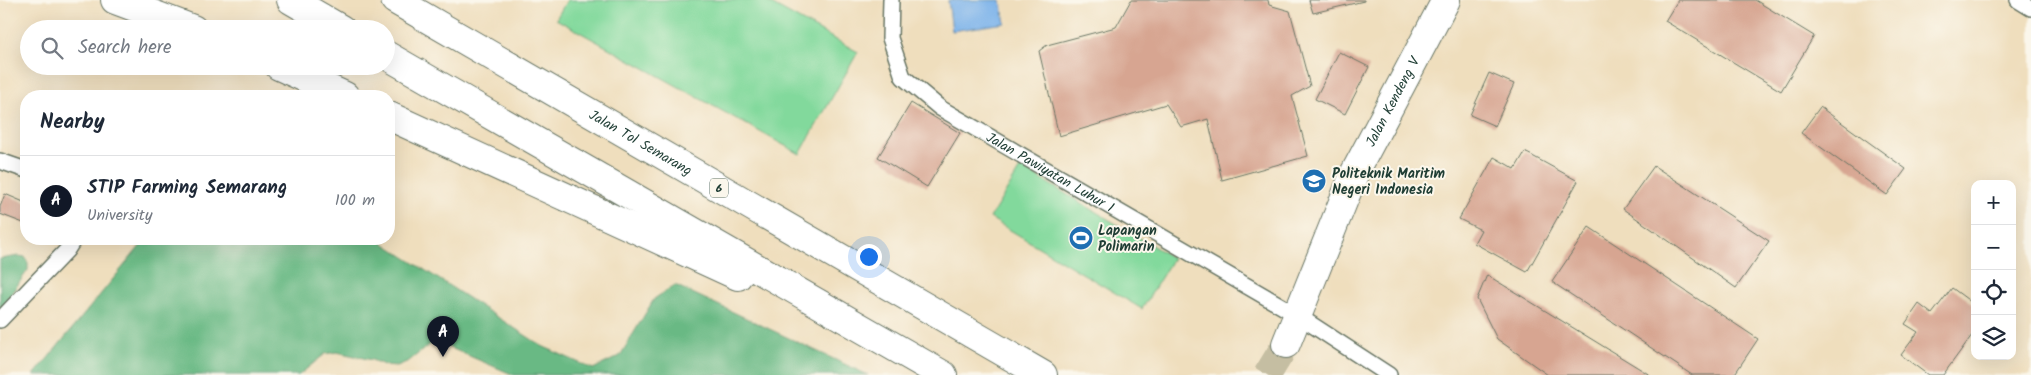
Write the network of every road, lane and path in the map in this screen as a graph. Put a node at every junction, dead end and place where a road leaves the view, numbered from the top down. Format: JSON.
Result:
{"nodes":[{"id":1,"x":115,"y":0,"type":"edge"},
{"id":2,"x":291,"y":0,"type":"edge"},
{"id":3,"x":395,"y":0,"type":"edge"},
{"id":4,"x":891,"y":0,"type":"edge"},
{"id":5,"x":1446,"y":0,"type":"edge"},
{"id":6,"x":2018,"y":0,"type":"edge"},
{"id":7,"x":2031,"y":8,"type":"edge"},
{"id":8,"x":169,"y":20,"type":"edge"},
{"id":9,"x":325,"y":20,"type":"edge"},
{"id":10,"x":395,"y":60,"type":"edge"},
{"id":11,"x":299,"y":75,"type":"edge"},
{"id":12,"x":332,"y":90,"type":"edge"},
{"id":13,"x":395,"y":119,"type":"edge"},
{"id":14,"x":0,"y":161,"type":"edge"},
{"id":15,"x":20,"y":168,"type":"edge"},
{"id":16,"x":70,"y":245,"type":"edge"},
{"id":17,"x":1297,"y":315,"type":"junction"},
{"id":18,"x":0,"y":320,"type":"edge"},
{"id":19,"x":1286,"y":344,"type":"tunnel mouth"},
{"id":20,"x":894,"y":347,"type":"junction"},
{"id":21,"x":943,"y":375,"type":"edge"},
{"id":22,"x":1043,"y":375,"type":"edge"},
{"id":23,"x":1389,"y":375,"type":"edge"}],
"edges":[{"from":1,"to":8,"type":"main road"},
{"from":2,"to":9,"type":"main road"},
{"from":3,"to":22,"type":"main road","name":"Jalan Tol Semarang","number":"6"},
{"from":4,"to":17,"type":"lane","name":"Jalan Pawiyatan Luhur 1"},
{"from":5,"to":17,"type":"main road","name":"Jalan Kendeng V"},
{"from":6,"to":7,"type":"lane"},
{"from":10,"to":20,"type":"main road"},
{"from":11,"to":12,"type":"main road"},
{"from":13,"to":20,"type":"main road"},
{"from":14,"to":15,"type":"lane"},
{"from":16,"to":18,"type":"lane"},
{"from":17,"to":19,"type":"main road","name":"Jalan Kendeng V"},
{"from":17,"to":23,"type":"lane","name":"Jalan Pawiyatan Luhur 1"},
{"from":20,"to":21,"type":"main road"}]}
